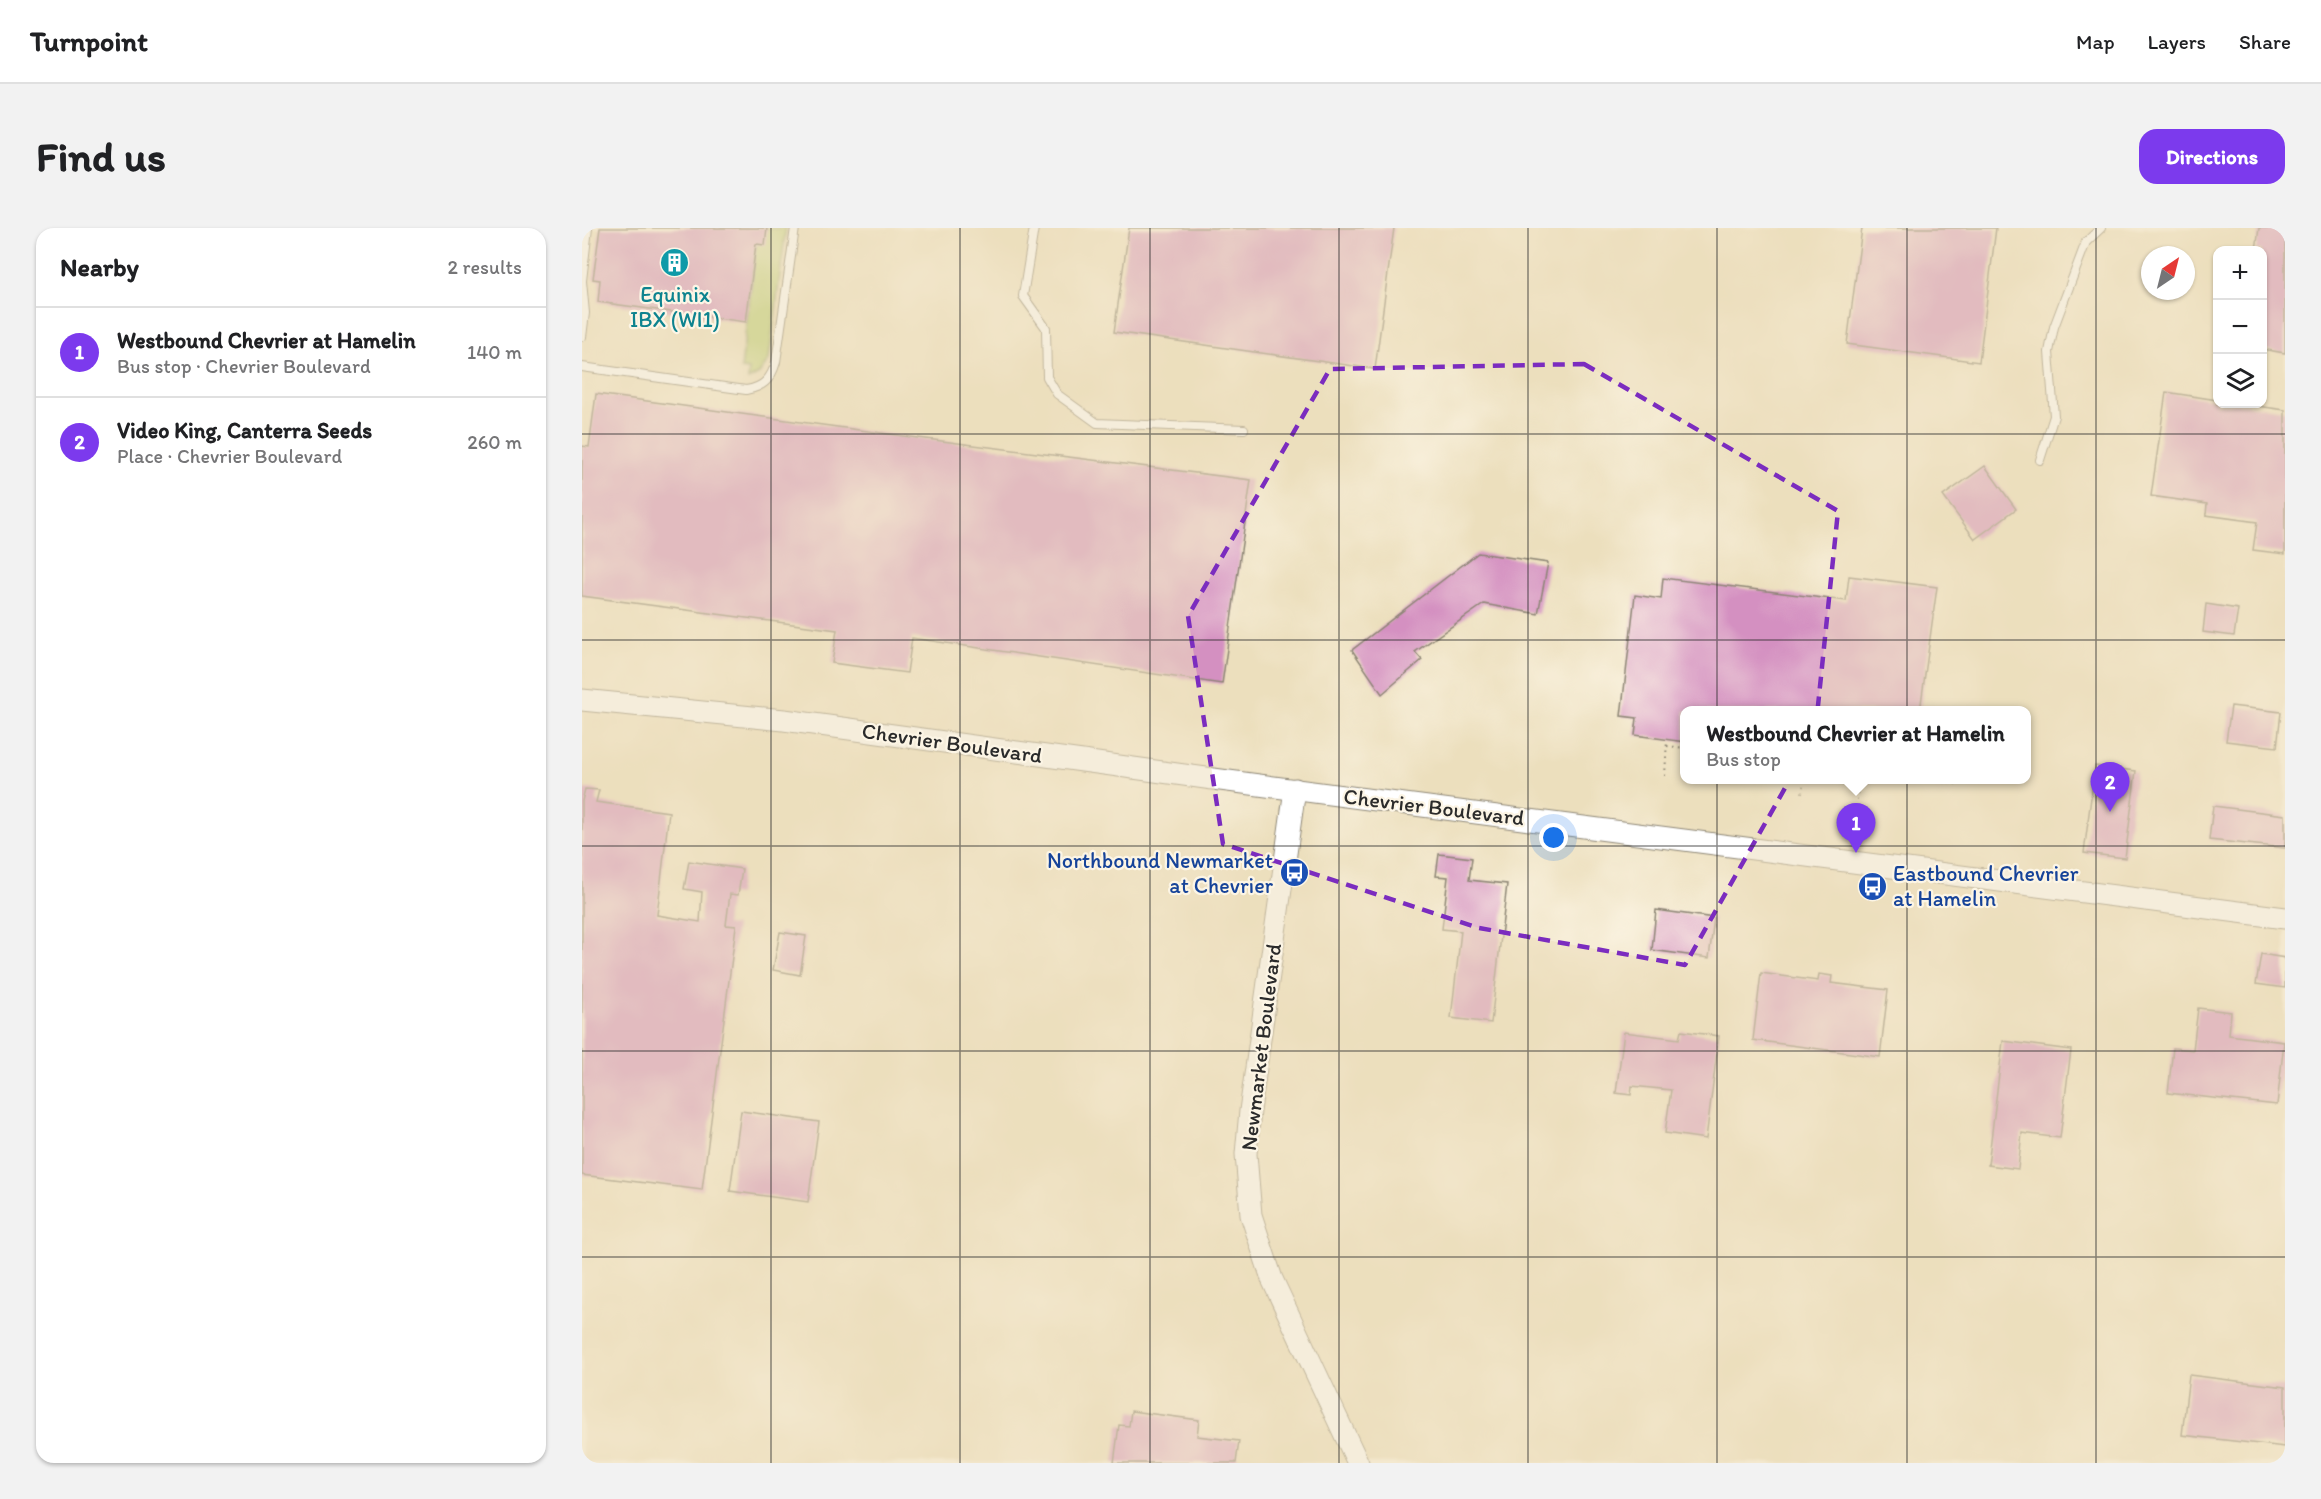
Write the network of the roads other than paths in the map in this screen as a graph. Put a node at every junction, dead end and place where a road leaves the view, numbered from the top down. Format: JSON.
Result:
{"nodes":[{"id":1,"x":588,"y":228,"type":"edge"},
{"id":2,"x":795,"y":228,"type":"edge"},
{"id":3,"x":1034,"y":228,"type":"edge"},
{"id":4,"x":2101,"y":228,"type":"edge"},
{"id":5,"x":582,"y":337,"type":"edge"},
{"id":6,"x":582,"y":367,"type":"edge"},
{"id":7,"x":1244,"y":429,"type":"dead end"},
{"id":8,"x":2040,"y":460,"type":"dead end"},
{"id":9,"x":582,"y":700,"type":"edge"},
{"id":10,"x":1295,"y":789,"type":"junction"},
{"id":11,"x":2285,"y":918,"type":"edge"},
{"id":12,"x":1358,"y":1463,"type":"edge"}],
"edges":[{"from":1,"to":5,"type":"lane"},
{"from":2,"to":6,"type":"lane"},
{"from":3,"to":7,"type":"lane"},
{"from":4,"to":8,"type":"lane"},
{"from":9,"to":10,"type":"street","name":"Chevrier Boulevard"},
{"from":10,"to":11,"type":"street","name":"Chevrier Boulevard"},
{"from":10,"to":12,"type":"street","name":"Newmarket Boulevard"}]}
